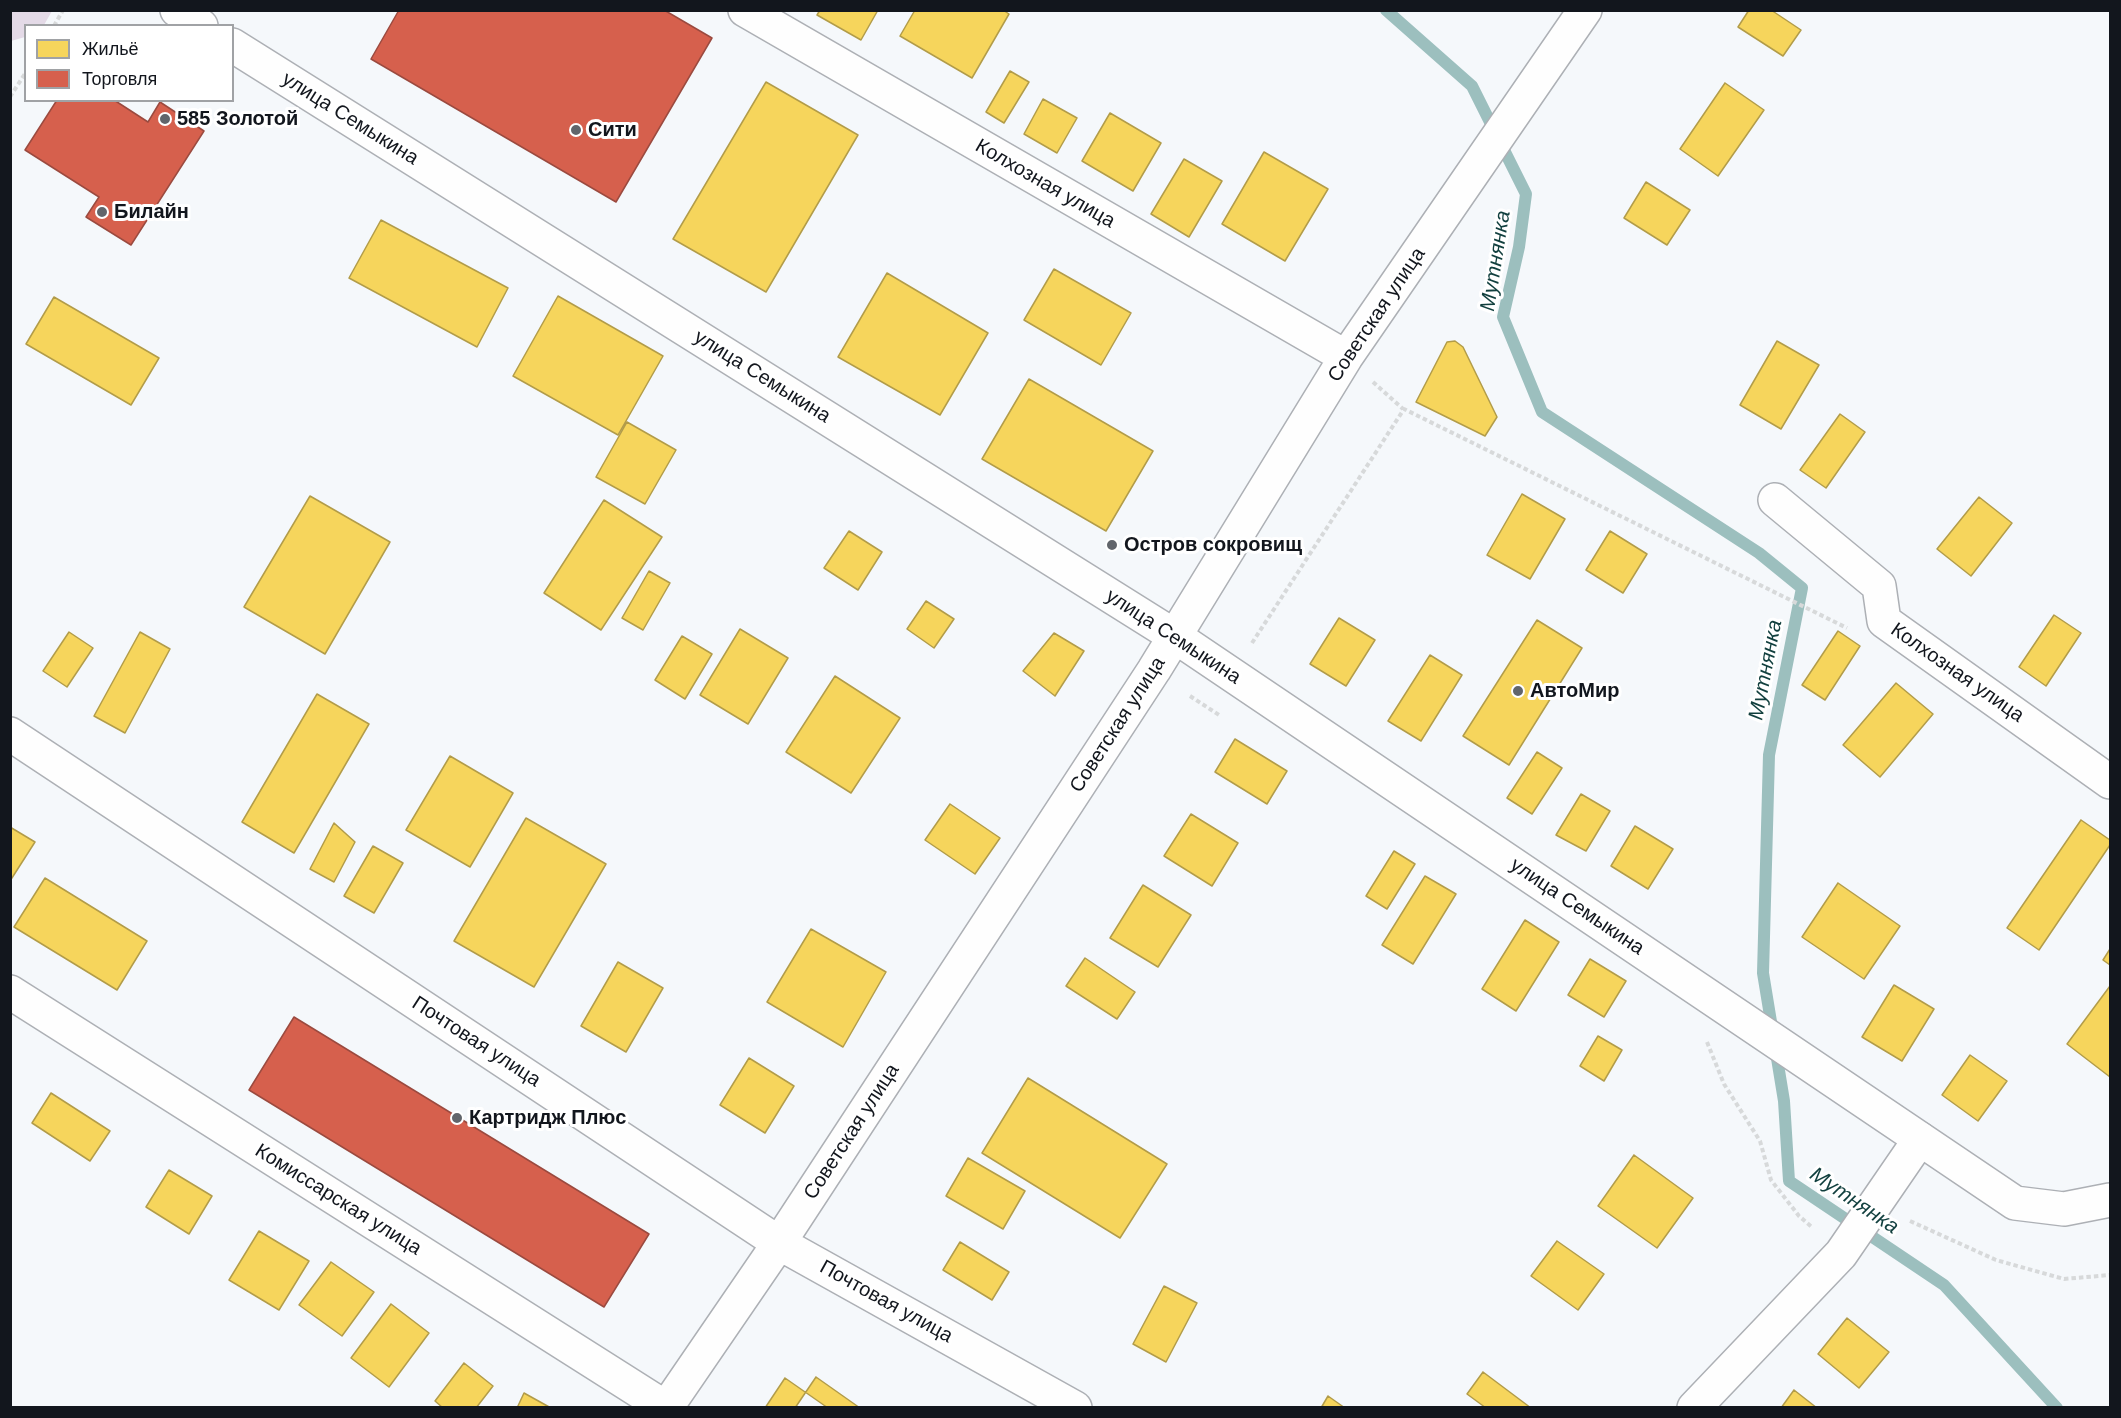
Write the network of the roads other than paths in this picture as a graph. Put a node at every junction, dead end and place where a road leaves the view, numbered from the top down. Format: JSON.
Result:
{"nodes":[{"id":1,"x":177,"y":10,"type":"edge"},
{"id":2,"x":745,"y":10,"type":"edge"},
{"id":3,"x":1585,"y":10,"type":"edge"},
{"id":4,"x":198,"y":24,"type":"edge"},
{"id":5,"x":234,"y":46,"type":"edge"},
{"id":6,"x":1346,"y":357,"type":"junction"},
{"id":7,"x":1775,"y":500,"type":"dead end"},
{"id":8,"x":1176,"y":637,"type":"junction"},
{"id":9,"x":10,"y":734,"type":"edge"},
{"id":10,"x":2110,"y":782,"type":"edge"},
{"id":11,"x":10,"y":992,"type":"edge"},
{"id":12,"x":1920,"y":1139,"type":"junction"},
{"id":13,"x":2110,"y":1200,"type":"edge"},
{"id":14,"x":779,"y":1243,"type":"junction"},
{"id":15,"x":666,"y":1407,"type":"edge"},
{"id":16,"x":1075,"y":1407,"type":"edge"},
{"id":17,"x":1694,"y":1407,"type":"edge"}],
"edges":[{"from":1,"to":4,"type":"street"},
{"from":2,"to":6,"type":"street","name":"Колхозная улица"},
{"from":3,"to":6,"type":"street","name":"Советская улица"},
{"from":5,"to":8,"type":"street","name":"улица Семыкина"},
{"from":6,"to":8,"type":"street","name":"Советская улица"},
{"from":7,"to":10,"type":"street","name":"Колхозная улица"},
{"from":8,"to":12,"type":"street","name":"улица Семыкина"},
{"from":8,"to":14,"type":"street","name":"Советская улица"},
{"from":9,"to":14,"type":"street","name":"Почтовая улица"},
{"from":11,"to":15,"type":"street","name":"Комиссарская улица"},
{"from":12,"to":13,"type":"street","name":"улица Семыкина"},
{"from":12,"to":17,"type":"street"},
{"from":14,"to":15,"type":"street","name":"Советская улица"},
{"from":14,"to":16,"type":"street","name":"Почтовая улица"}]}
